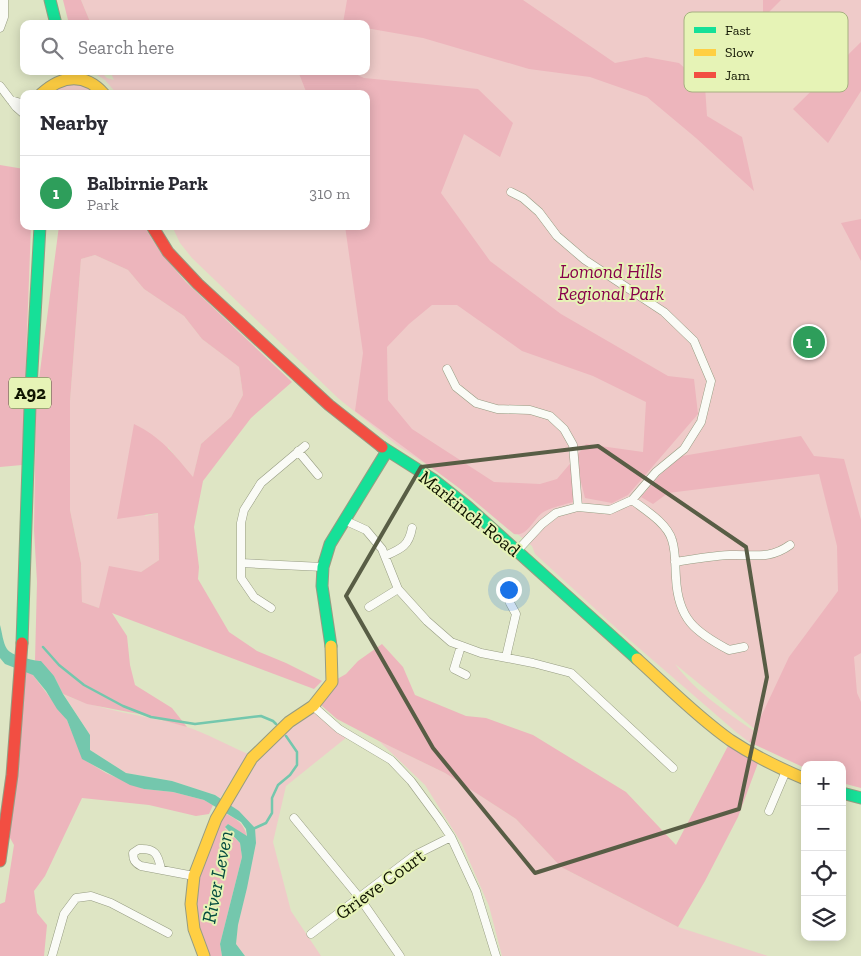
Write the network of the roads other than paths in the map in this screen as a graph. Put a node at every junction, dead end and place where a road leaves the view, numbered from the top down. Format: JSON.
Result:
{"nodes":[{"id":1,"x":4,"y":0,"type":"edge"},
{"id":2,"x":50,"y":0,"type":"edge"},
{"id":3,"x":55,"y":20,"type":"edge"},
{"id":4,"x":0,"y":28,"type":"edge"},
{"id":5,"x":51,"y":75,"type":"edge"},
{"id":6,"x":76,"y":75,"type":"edge"},
{"id":7,"x":0,"y":86,"type":"edge"},
{"id":8,"x":44,"y":90,"type":"edge"},
{"id":9,"x":100,"y":90,"type":"edge"},
{"id":10,"x":9,"y":99,"type":"junction"},
{"id":11,"x":20,"y":103,"type":"edge"},
{"id":12,"x":20,"y":110,"type":"edge"},
{"id":13,"x":510,"y":192,"type":"dead end"},
{"id":14,"x":40,"y":230,"type":"edge"},
{"id":15,"x":154,"y":230,"type":"edge"},
{"id":16,"x":447,"y":369,"type":"dead end"},
{"id":17,"x":387,"y":451,"type":"junction"},
{"id":18,"x":318,"y":476,"type":"dead end"},
{"id":19,"x":632,"y":500,"type":"junction"},
{"id":20,"x":578,"y":507,"type":"junction"},
{"id":21,"x":344,"y":520,"type":"junction"},
{"id":22,"x":412,"y":528,"type":"dead end"},
{"id":23,"x":790,"y":545,"type":"dead end"},
{"id":24,"x":517,"y":551,"type":"junction"},
{"id":25,"x":385,"y":556,"type":"junction"},
{"id":26,"x":675,"y":562,"type":"junction"},
{"id":27,"x":241,"y":563,"type":"junction"},
{"id":28,"x":323,"y":567,"type":"junction"},
{"id":29,"x":398,"y":589,"type":"junction"},
{"id":30,"x":510,"y":603,"type":"dead end"},
{"id":31,"x":369,"y":607,"type":"dead end"},
{"id":32,"x":271,"y":608,"type":"dead end"},
{"id":33,"x":461,"y":646,"type":"junction"},
{"id":34,"x":744,"y":647,"type":"dead end"},
{"id":35,"x":506,"y":657,"type":"junction"},
{"id":36,"x":466,"y":675,"type":"dead end"},
{"id":37,"x":313,"y":706,"type":"junction"},
{"id":38,"x":673,"y":768,"type":"dead end"},
{"id":39,"x":786,"y":771,"type":"junction"},
{"id":40,"x":801,"y":777,"type":"edge"},
{"id":41,"x":846,"y":794,"type":"edge"},
{"id":42,"x":861,"y":798,"type":"edge"},
{"id":43,"x":769,"y":811,"type":"dead end"},
{"id":44,"x":294,"y":818,"type":"dead end"},
{"id":45,"x":451,"y":837,"type":"junction"},
{"id":46,"x":0,"y":861,"type":"edge"},
{"id":47,"x":161,"y":869,"type":"dead end"},
{"id":48,"x":194,"y":876,"type":"junction"},
{"id":49,"x":359,"y":897,"type":"junction"},
{"id":50,"x":168,"y":933,"type":"dead end"},
{"id":51,"x":311,"y":934,"type":"dead end"},
{"id":52,"x":52,"y":956,"type":"edge"},
{"id":53,"x":204,"y":956,"type":"edge"},
{"id":54,"x":400,"y":956,"type":"edge"},
{"id":55,"x":496,"y":956,"type":"edge"}],
"edges":[{"from":1,"to":4,"type":"street"},
{"from":2,"to":3,"type":"main road"},
{"from":5,"to":8,"type":"main road"},
{"from":6,"to":8,"type":"main road"},
{"from":6,"to":9,"type":"main road"},
{"from":7,"to":10,"type":"street"},
{"from":10,"to":11,"type":"street"},
{"from":10,"to":12,"type":"street"},
{"from":13,"to":19,"type":"street"},
{"from":14,"to":46,"type":"main road","number":"A92"},
{"from":15,"to":17,"type":"main road","name":"Markinch Road"},
{"from":16,"to":20,"type":"street"},
{"from":17,"to":21,"type":"main road"},
{"from":17,"to":24,"type":"main road","name":"Markinch Road"},
{"from":18,"to":27,"type":"street"},
{"from":19,"to":20,"type":"street"},
{"from":19,"to":26,"type":"street"},
{"from":20,"to":24,"type":"street"},
{"from":21,"to":25,"type":"street"},
{"from":21,"to":28,"type":"main road"},
{"from":22,"to":25,"type":"street"},
{"from":23,"to":26,"type":"street"},
{"from":24,"to":39,"type":"main road","name":"Markinch Road"},
{"from":25,"to":29,"type":"street"},
{"from":26,"to":34,"type":"street"},
{"from":27,"to":28,"type":"street"},
{"from":27,"to":32,"type":"street"},
{"from":28,"to":37,"type":"main road"},
{"from":29,"to":31,"type":"street"},
{"from":29,"to":33,"type":"street"},
{"from":30,"to":35,"type":"street"},
{"from":33,"to":35,"type":"street"},
{"from":33,"to":36,"type":"street"},
{"from":35,"to":38,"type":"street"},
{"from":37,"to":45,"type":"street"},
{"from":37,"to":48,"type":"main road"},
{"from":39,"to":40,"type":"main road","name":"Markinch Road"},
{"from":39,"to":43,"type":"street"},
{"from":41,"to":42,"type":"main road"},
{"from":44,"to":49,"type":"street"},
{"from":45,"to":49,"type":"street","name":"Grieve Court"},
{"from":45,"to":55,"type":"street"},
{"from":47,"to":48,"type":"street"},
{"from":48,"to":53,"type":"main road"},
{"from":49,"to":51,"type":"street","name":"Grieve Court"},
{"from":49,"to":54,"type":"street"},
{"from":50,"to":52,"type":"street"}]}
